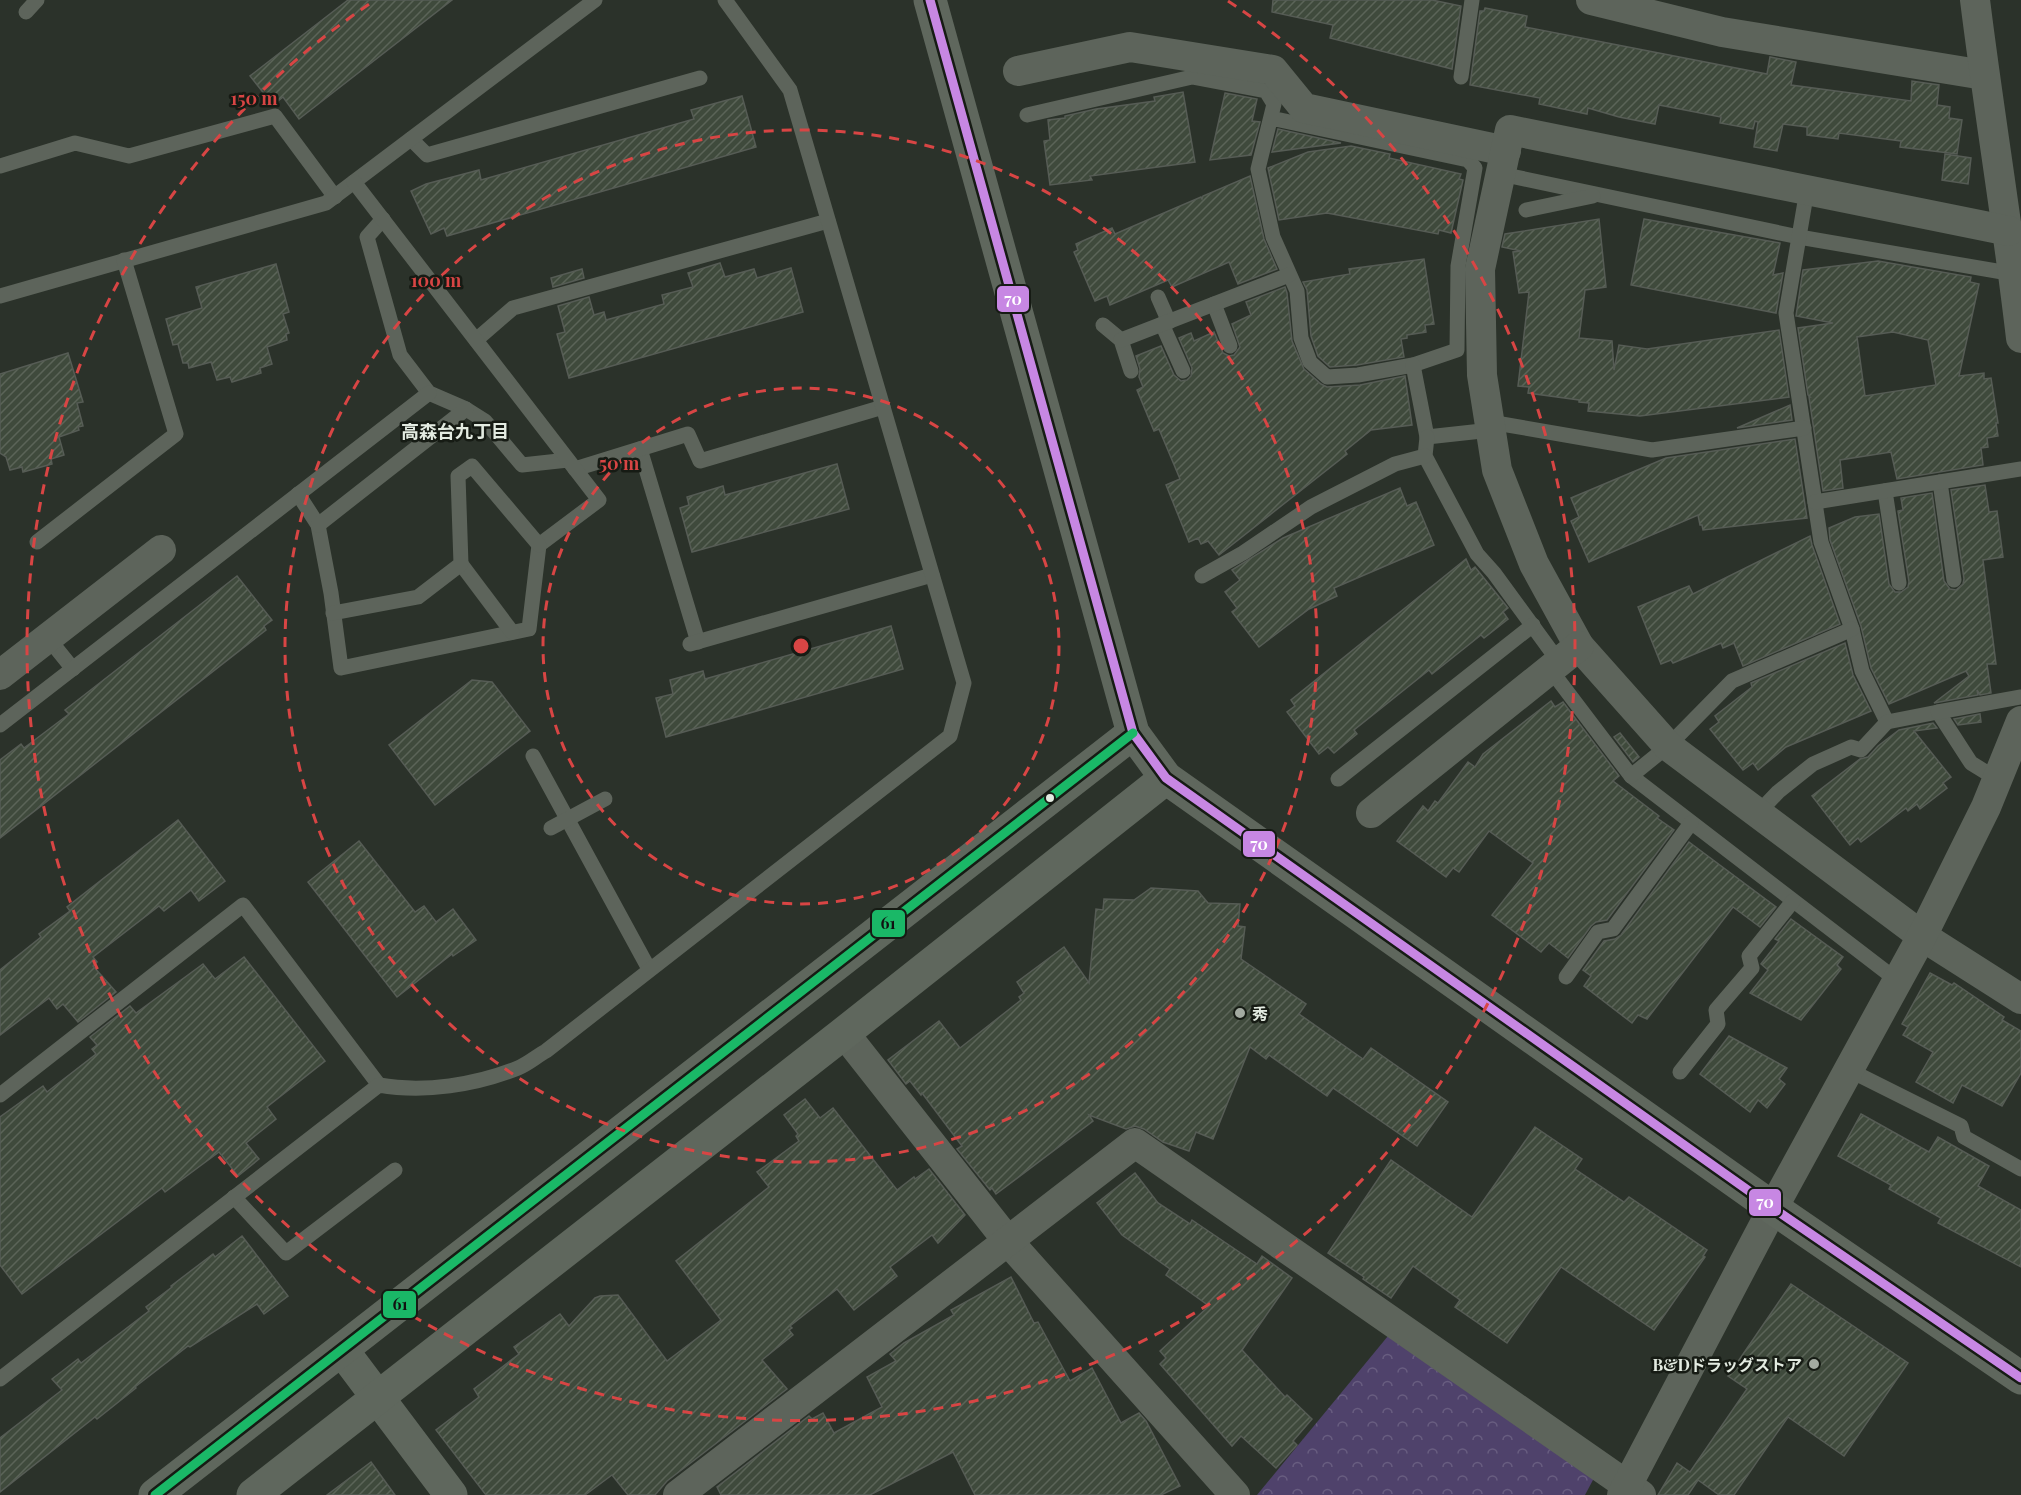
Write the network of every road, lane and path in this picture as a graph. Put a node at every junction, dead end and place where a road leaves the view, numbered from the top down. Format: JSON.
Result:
{"nodes":[{"id":1,"x":37,"y":0,"type":"edge"},
{"id":2,"x":595,"y":0,"type":"edge"},
{"id":3,"x":725,"y":0,"type":"edge"},
{"id":4,"x":930,"y":0,"type":"edge"},
{"id":5,"x":1472,"y":0,"type":"edge"},
{"id":6,"x":1591,"y":0,"type":"edge"},
{"id":7,"x":1975,"y":0,"type":"edge"},
{"id":8,"x":578,"y":5,"type":"edge"},
{"id":9,"x":26,"y":12,"type":"dead end"},
{"id":10,"x":1018,"y":71,"type":"dead end"},
{"id":11,"x":1984,"y":75,"type":"junction"},
{"id":12,"x":1461,"y":77,"type":"dead end"},
{"id":13,"x":700,"y":78,"type":"dead end"},
{"id":14,"x":1027,"y":115,"type":"dead end"},
{"id":15,"x":1271,"y":118,"type":"junction"},
{"id":16,"x":411,"y":139,"type":"junction"},
{"id":17,"x":1503,"y":163,"type":"junction"},
{"id":18,"x":0,"y":166,"type":"edge"},
{"id":19,"x":354,"y":182,"type":"junction"},
{"id":20,"x":1807,"y":190,"type":"junction"},
{"id":21,"x":1599,"y":195,"type":"junction"},
{"id":22,"x":334,"y":196,"type":"junction"},
{"id":23,"x":1526,"y":210,"type":"dead end"},
{"id":24,"x":2012,"y":218,"type":"edge"},
{"id":25,"x":383,"y":219,"type":"junction"},
{"id":26,"x":828,"y":221,"type":"junction"},
{"id":27,"x":1799,"y":237,"type":"junction"},
{"id":28,"x":124,"y":260,"type":"junction"},
{"id":29,"x":2014,"y":274,"type":"junction"},
{"id":30,"x":1289,"y":275,"type":"junction"},
{"id":31,"x":0,"y":296,"type":"edge"},
{"id":32,"x":1158,"y":297,"type":"dead end"},
{"id":33,"x":1214,"y":304,"type":"junction"},
{"id":34,"x":1165,"y":323,"type":"junction"},
{"id":35,"x":1103,"y":325,"type":"dead end"},
{"id":36,"x":2021,"y":338,"type":"edge"},
{"id":37,"x":476,"y":340,"type":"junction"},
{"id":38,"x":1121,"y":340,"type":"junction"},
{"id":39,"x":1230,"y":346,"type":"dead end"},
{"id":40,"x":1413,"y":365,"type":"junction"},
{"id":41,"x":1131,"y":370,"type":"dead end"},
{"id":42,"x":1183,"y":371,"type":"dead end"},
{"id":43,"x":429,"y":393,"type":"junction"},
{"id":44,"x":883,"y":407,"type":"junction"},
{"id":45,"x":466,"y":409,"type":"junction"},
{"id":46,"x":1490,"y":426,"type":"junction"},
{"id":47,"x":1804,"y":428,"type":"junction"},
{"id":48,"x":1427,"y":437,"type":"junction"},
{"id":49,"x":640,"y":449,"type":"junction"},
{"id":50,"x":1425,"y":456,"type":"junction"},
{"id":51,"x":571,"y":465,"type":"junction"},
{"id":52,"x":2021,"y":469,"type":"edge"},
{"id":53,"x":1940,"y":482,"type":"junction"},
{"id":54,"x":1885,"y":490,"type":"junction"},
{"id":55,"x":298,"y":495,"type":"junction"},
{"id":56,"x":1815,"y":502,"type":"junction"},
{"id":57,"x":318,"y":525,"type":"junction"},
{"id":58,"x":37,"y":542,"type":"dead end"},
{"id":59,"x":539,"y":544,"type":"junction"},
{"id":60,"x":160,"y":550,"type":"dead end"},
{"id":61,"x":461,"y":564,"type":"junction"},
{"id":62,"x":932,"y":575,"type":"junction"},
{"id":63,"x":1202,"y":576,"type":"dead end"},
{"id":64,"x":1954,"y":580,"type":"dead end"},
{"id":65,"x":1899,"y":583,"type":"dead end"},
{"id":66,"x":333,"y":613,"type":"junction"},
{"id":67,"x":1533,"y":625,"type":"junction"},
{"id":68,"x":1851,"y":629,"type":"junction"},
{"id":69,"x":512,"y":633,"type":"junction"},
{"id":70,"x":48,"y":638,"type":"junction"},
{"id":71,"x":1562,"y":659,"type":"junction"},
{"id":72,"x":73,"y":669,"type":"junction"},
{"id":73,"x":0,"y":675,"type":"edge"},
{"id":74,"x":2021,"y":697,"type":"edge"},
{"id":75,"x":1938,"y":712,"type":"junction"},
{"id":76,"x":2021,"y":721,"type":"edge"},
{"id":77,"x":1887,"y":722,"type":"junction"},
{"id":78,"x":0,"y":726,"type":"edge"},
{"id":79,"x":1133,"y":733,"type":"junction"},
{"id":80,"x":1668,"y":746,"type":"junction"},
{"id":81,"x":533,"y":756,"type":"dead end"},
{"id":82,"x":2008,"y":768,"type":"edge"},
{"id":83,"x":1631,"y":776,"type":"junction"},
{"id":84,"x":1166,"y":778,"type":"junction"},
{"id":85,"x":1338,"y":779,"type":"dead end"},
{"id":86,"x":605,"y":799,"type":"dead end"},
{"id":87,"x":1371,"y":813,"type":"dead end"},
{"id":88,"x":1758,"y":813,"type":"junction"},
{"id":89,"x":568,"y":820,"type":"junction"},
{"id":90,"x":1691,"y":823,"type":"junction"},
{"id":91,"x":551,"y":828,"type":"dead end"},
{"id":92,"x":1793,"y":901,"type":"junction"},
{"id":93,"x":1922,"y":936,"type":"junction"},
{"id":94,"x":649,"y":969,"type":"junction"},
{"id":95,"x":1566,"y":977,"type":"dead end"},
{"id":96,"x":1898,"y":981,"type":"junction"},
{"id":97,"x":2021,"y":999,"type":"edge"},
{"id":98,"x":844,"y":1033,"type":"junction"},
{"id":99,"x":1849,"y":1070,"type":"junction"},
{"id":100,"x":1680,"y":1072,"type":"dead end"},
{"id":101,"x":379,"y":1084,"type":"junction"},
{"id":102,"x":0,"y":1095,"type":"edge"},
{"id":103,"x":2021,"y":1169,"type":"edge"},
{"id":104,"x":395,"y":1170,"type":"dead end"},
{"id":105,"x":234,"y":1197,"type":"junction"},
{"id":106,"x":1773,"y":1208,"type":"junction"},
{"id":107,"x":1007,"y":1240,"type":"junction"},
{"id":108,"x":342,"y":1350,"type":"junction"},
{"id":109,"x":2021,"y":1378,"type":"edge"},
{"id":110,"x":0,"y":1379,"type":"edge"},
{"id":111,"x":378,"y":1398,"type":"junction"},
{"id":112,"x":1630,"y":1492,"type":"edge"},
{"id":113,"x":155,"y":1495,"type":"edge"},
{"id":114,"x":253,"y":1495,"type":"edge"},
{"id":115,"x":451,"y":1495,"type":"edge"},
{"id":116,"x":678,"y":1495,"type":"edge"},
{"id":117,"x":1235,"y":1495,"type":"edge"}],
"edges":[{"from":1,"to":9,"type":"lane"},
{"from":2,"to":8,"type":"lane"},
{"from":3,"to":26,"type":"lane"},
{"from":4,"to":79,"type":"street"},
{"from":5,"to":12,"type":"lane"},
{"from":6,"to":11,"type":"street"},
{"from":7,"to":11,"type":"street"},
{"from":8,"to":16,"type":"lane"},
{"from":10,"to":17,"type":"street"},
{"from":11,"to":24,"type":"street"},
{"from":13,"to":16,"type":"lane"},
{"from":14,"to":15,"type":"lane"},
{"from":15,"to":30,"type":"lane"},
{"from":15,"to":40,"type":"lane"},
{"from":16,"to":19,"type":"lane"},
{"from":17,"to":20,"type":"street"},
{"from":17,"to":21,"type":"lane"},
{"from":17,"to":46,"type":"street"},
{"from":18,"to":22,"type":"lane"},
{"from":19,"to":22,"type":"lane"},
{"from":19,"to":25,"type":"lane"},
{"from":20,"to":24,"type":"street"},
{"from":20,"to":27,"type":"lane"},
{"from":21,"to":23,"type":"lane"},
{"from":21,"to":27,"type":"lane"},
{"from":22,"to":28,"type":"lane"},
{"from":24,"to":29,"type":"street"},
{"from":25,"to":37,"type":"lane"},
{"from":25,"to":43,"type":"lane"},
{"from":26,"to":37,"type":"lane"},
{"from":26,"to":44,"type":"lane"},
{"from":27,"to":29,"type":"lane"},
{"from":27,"to":47,"type":"lane"},
{"from":28,"to":31,"type":"lane"},
{"from":28,"to":58,"type":"lane"},
{"from":29,"to":36,"type":"street"},
{"from":30,"to":33,"type":"lane"},
{"from":30,"to":40,"type":"lane"},
{"from":32,"to":34,"type":"lane"},
{"from":33,"to":34,"type":"lane"},
{"from":33,"to":39,"type":"lane"},
{"from":34,"to":38,"type":"lane"},
{"from":34,"to":42,"type":"lane"},
{"from":35,"to":38,"type":"lane"},
{"from":37,"to":51,"type":"lane"},
{"from":38,"to":41,"type":"lane"},
{"from":40,"to":48,"type":"lane"},
{"from":43,"to":45,"type":"lane"},
{"from":43,"to":55,"type":"lane"},
{"from":44,"to":49,"type":"lane"},
{"from":44,"to":62,"type":"lane"},
{"from":45,"to":51,"type":"lane"},
{"from":45,"to":57,"type":"lane"},
{"from":46,"to":47,"type":"lane"},
{"from":46,"to":48,"type":"lane"},
{"from":46,"to":71,"type":"street"},
{"from":47,"to":56,"type":"lane"},
{"from":48,"to":50,"type":"lane"},
{"from":49,"to":51,"type":"lane"},
{"from":49,"to":62,"type":"lane"},
{"from":50,"to":63,"type":"lane"},
{"from":50,"to":67,"type":"lane"},
{"from":51,"to":59,"type":"lane"},
{"from":52,"to":53,"type":"lane"},
{"from":53,"to":54,"type":"lane"},
{"from":53,"to":64,"type":"lane"},
{"from":54,"to":56,"type":"lane"},
{"from":54,"to":65,"type":"lane"},
{"from":55,"to":57,"type":"lane"},
{"from":55,"to":72,"type":"lane"},
{"from":56,"to":68,"type":"lane"},
{"from":57,"to":66,"type":"lane"},
{"from":59,"to":61,"type":"lane"},
{"from":59,"to":69,"type":"lane"},
{"from":60,"to":70,"type":"street"},
{"from":61,"to":66,"type":"lane"},
{"from":61,"to":69,"type":"lane"},
{"from":62,"to":94,"type":"lane"},
{"from":66,"to":69,"type":"lane"},
{"from":67,"to":71,"type":"lane"},
{"from":67,"to":85,"type":"lane"},
{"from":68,"to":77,"type":"lane"},
{"from":68,"to":80,"type":"lane"},
{"from":70,"to":72,"type":"lane"},
{"from":70,"to":73,"type":"street"},
{"from":71,"to":80,"type":"street"},
{"from":71,"to":83,"type":"lane"},
{"from":71,"to":87,"type":"street"},
{"from":72,"to":78,"type":"lane"},
{"from":74,"to":75,"type":"lane"},
{"from":75,"to":77,"type":"lane"},
{"from":75,"to":82,"type":"lane"},
{"from":76,"to":82,"type":"street"},
{"from":77,"to":88,"type":"lane"},
{"from":79,"to":84,"type":"street"},
{"from":79,"to":108,"type":"street"},
{"from":80,"to":83,"type":"lane"},
{"from":80,"to":88,"type":"street"},
{"from":81,"to":89,"type":"lane"},
{"from":82,"to":93,"type":"street"},
{"from":83,"to":90,"type":"lane"},
{"from":84,"to":98,"type":"street"},
{"from":84,"to":106,"type":"street"},
{"from":86,"to":89,"type":"lane"},
{"from":88,"to":93,"type":"street"},
{"from":89,"to":91,"type":"lane"},
{"from":89,"to":94,"type":"lane"},
{"from":90,"to":92,"type":"lane"},
{"from":90,"to":95,"type":"lane"},
{"from":92,"to":96,"type":"lane"},
{"from":92,"to":100,"type":"lane"},
{"from":93,"to":96,"type":"street"},
{"from":93,"to":97,"type":"street"},
{"from":94,"to":101,"type":"lane"},
{"from":96,"to":99,"type":"street"},
{"from":98,"to":107,"type":"street"},
{"from":98,"to":111,"type":"street"},
{"from":99,"to":103,"type":"lane"},
{"from":99,"to":106,"type":"street"},
{"from":101,"to":102,"type":"lane"},
{"from":101,"to":105,"type":"lane"},
{"from":104,"to":105,"type":"lane"},
{"from":105,"to":110,"type":"lane"},
{"from":106,"to":109,"type":"street"},
{"from":106,"to":112,"type":"street"},
{"from":107,"to":112,"type":"street"},
{"from":107,"to":116,"type":"street"},
{"from":107,"to":117,"type":"street"},
{"from":108,"to":111,"type":"street"},
{"from":108,"to":113,"type":"street"},
{"from":111,"to":114,"type":"street"},
{"from":111,"to":115,"type":"street"}]}
